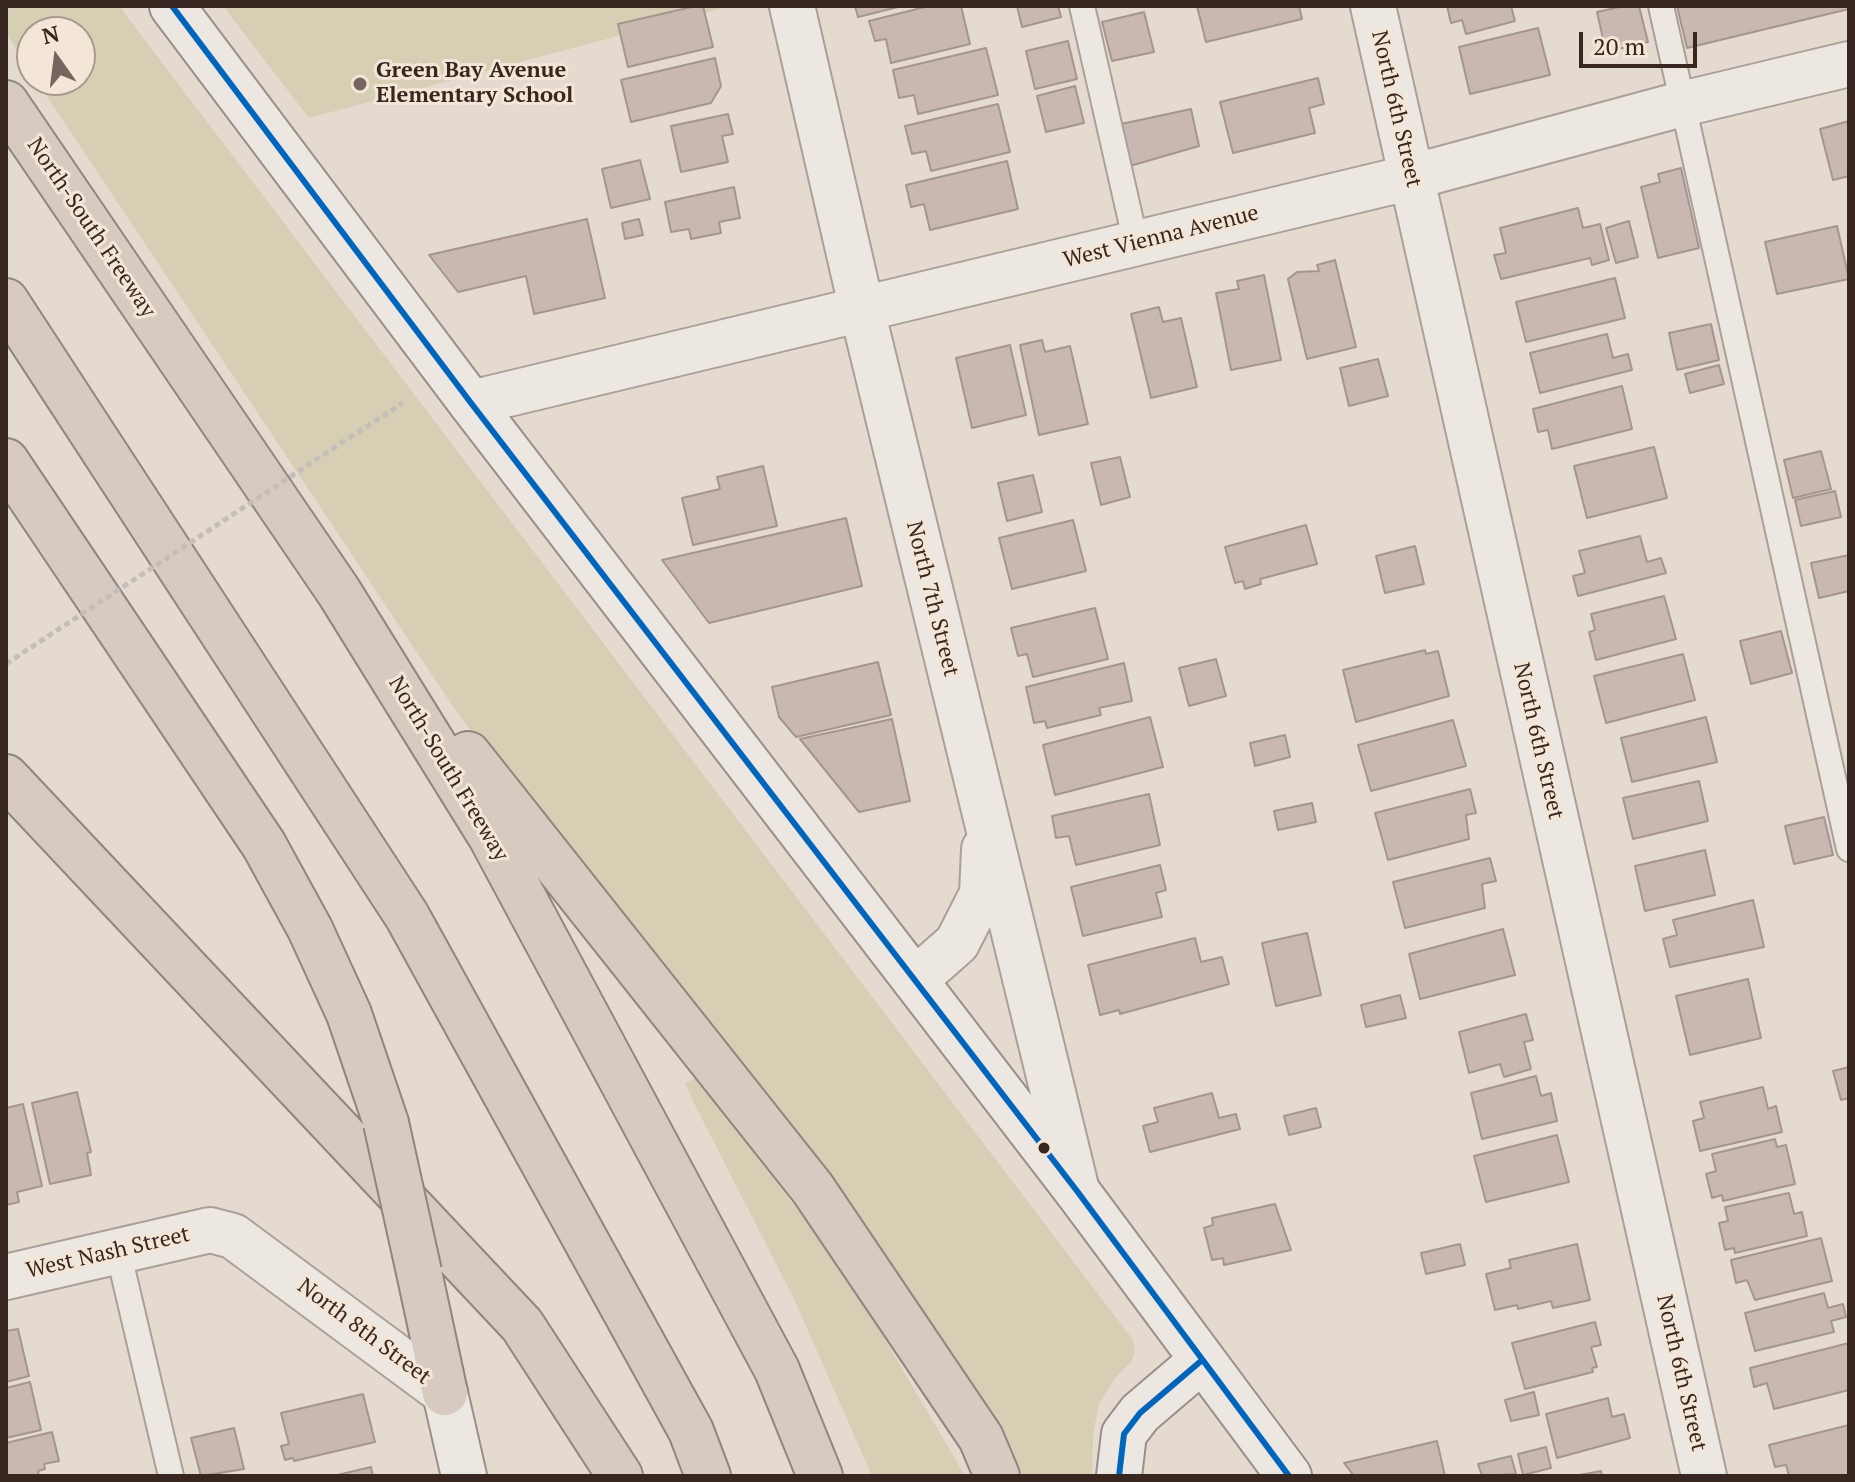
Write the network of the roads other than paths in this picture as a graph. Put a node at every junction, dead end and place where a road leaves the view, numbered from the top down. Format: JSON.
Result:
{"nodes":[{"id":1,"x":172,"y":6,"type":"edge"},
{"id":2,"x":792,"y":6,"type":"edge"},
{"id":3,"x":1082,"y":6,"type":"edge"},
{"id":4,"x":1373,"y":6,"type":"edge"},
{"id":5,"x":1661,"y":6,"type":"edge"},
{"id":6,"x":1849,"y":64,"type":"edge"},
{"id":7,"x":6,"y":103,"type":"edge"},
{"id":8,"x":1682,"y":104,"type":"junction"},
{"id":9,"x":1412,"y":177,"type":"junction"},
{"id":10,"x":1136,"y":243,"type":"junction"},
{"id":11,"x":6,"y":301,"type":"edge"},
{"id":12,"x":862,"y":310,"type":"junction"},
{"id":13,"x":471,"y":403,"type":"junction"},
{"id":14,"x":6,"y":461,"type":"edge"},
{"id":15,"x":339,"y":592,"type":"junction"},
{"id":16,"x":6,"y":777,"type":"edge"},
{"id":17,"x":986,"y":819,"type":"junction"},
{"id":18,"x":1849,"y":849,"type":"edge"},
{"id":19,"x":915,"y":980,"type":"junction"},
{"id":20,"x":1077,"y":1191,"type":"junction"},
{"id":21,"x":210,"y":1230,"type":"joint"},
{"id":22,"x":118,"y":1251,"type":"junction"},
{"id":23,"x":6,"y":1277,"type":"edge"},
{"id":24,"x":1201,"y":1361,"type":"junction"},
{"id":25,"x":445,"y":1393,"type":"junction"},
{"id":26,"x":171,"y":1476,"type":"edge"},
{"id":27,"x":464,"y":1476,"type":"edge"},
{"id":28,"x":620,"y":1476,"type":"edge"},
{"id":29,"x":708,"y":1476,"type":"edge"},
{"id":30,"x":820,"y":1476,"type":"edge"},
{"id":31,"x":997,"y":1476,"type":"edge"},
{"id":32,"x":1119,"y":1476,"type":"edge"},
{"id":33,"x":1289,"y":1476,"type":"edge"},
{"id":34,"x":1704,"y":1476,"type":"edge"}],
"edges":[{"from":1,"to":13,"type":"street"},
{"from":2,"to":12,"type":"street","name":"North 7th Street"},
{"from":3,"to":10,"type":"lane"},
{"from":4,"to":9,"type":"street","name":"North 6th Street"},
{"from":5,"to":8,"type":"lane"},
{"from":6,"to":8,"type":"street","name":"West Vienna Avenue"},
{"from":7,"to":15,"type":"highway","name":"North-South Freeway"},
{"from":8,"to":9,"type":"street","name":"West Vienna Avenue"},
{"from":8,"to":18,"type":"lane"},
{"from":9,"to":10,"type":"street","name":"West Vienna Avenue"},
{"from":9,"to":34,"type":"street","name":"North 6th Street"},
{"from":10,"to":12,"type":"street","name":"West Vienna Avenue"},
{"from":11,"to":29,"type":"highway"},
{"from":12,"to":13,"type":"street","name":"West Vienna Avenue"},
{"from":12,"to":17,"type":"street","name":"North 7th Street"},
{"from":13,"to":19,"type":"street"},
{"from":14,"to":25,"type":"highway","bridge":true},
{"from":15,"to":30,"type":"highway","name":"North-South Freeway"},
{"from":15,"to":31,"type":"highway"},
{"from":16,"to":28,"type":"highway"},
{"from":17,"to":19,"type":"street"},
{"from":17,"to":20,"type":"street","name":"North 7th Street"},
{"from":19,"to":20,"type":"street"},
{"from":20,"to":24,"type":"street"},
{"from":21,"to":22,"type":"street","name":"West Nash Street"},
{"from":21,"to":25,"type":"street","name":"North 8th Street"},
{"from":22,"to":23,"type":"street","name":"West Nash Street"},
{"from":22,"to":26,"type":"lane"},
{"from":24,"to":32,"type":"street"},
{"from":24,"to":33,"type":"street"},
{"from":25,"to":27,"type":"street","name":"North 8th Street"}]}
